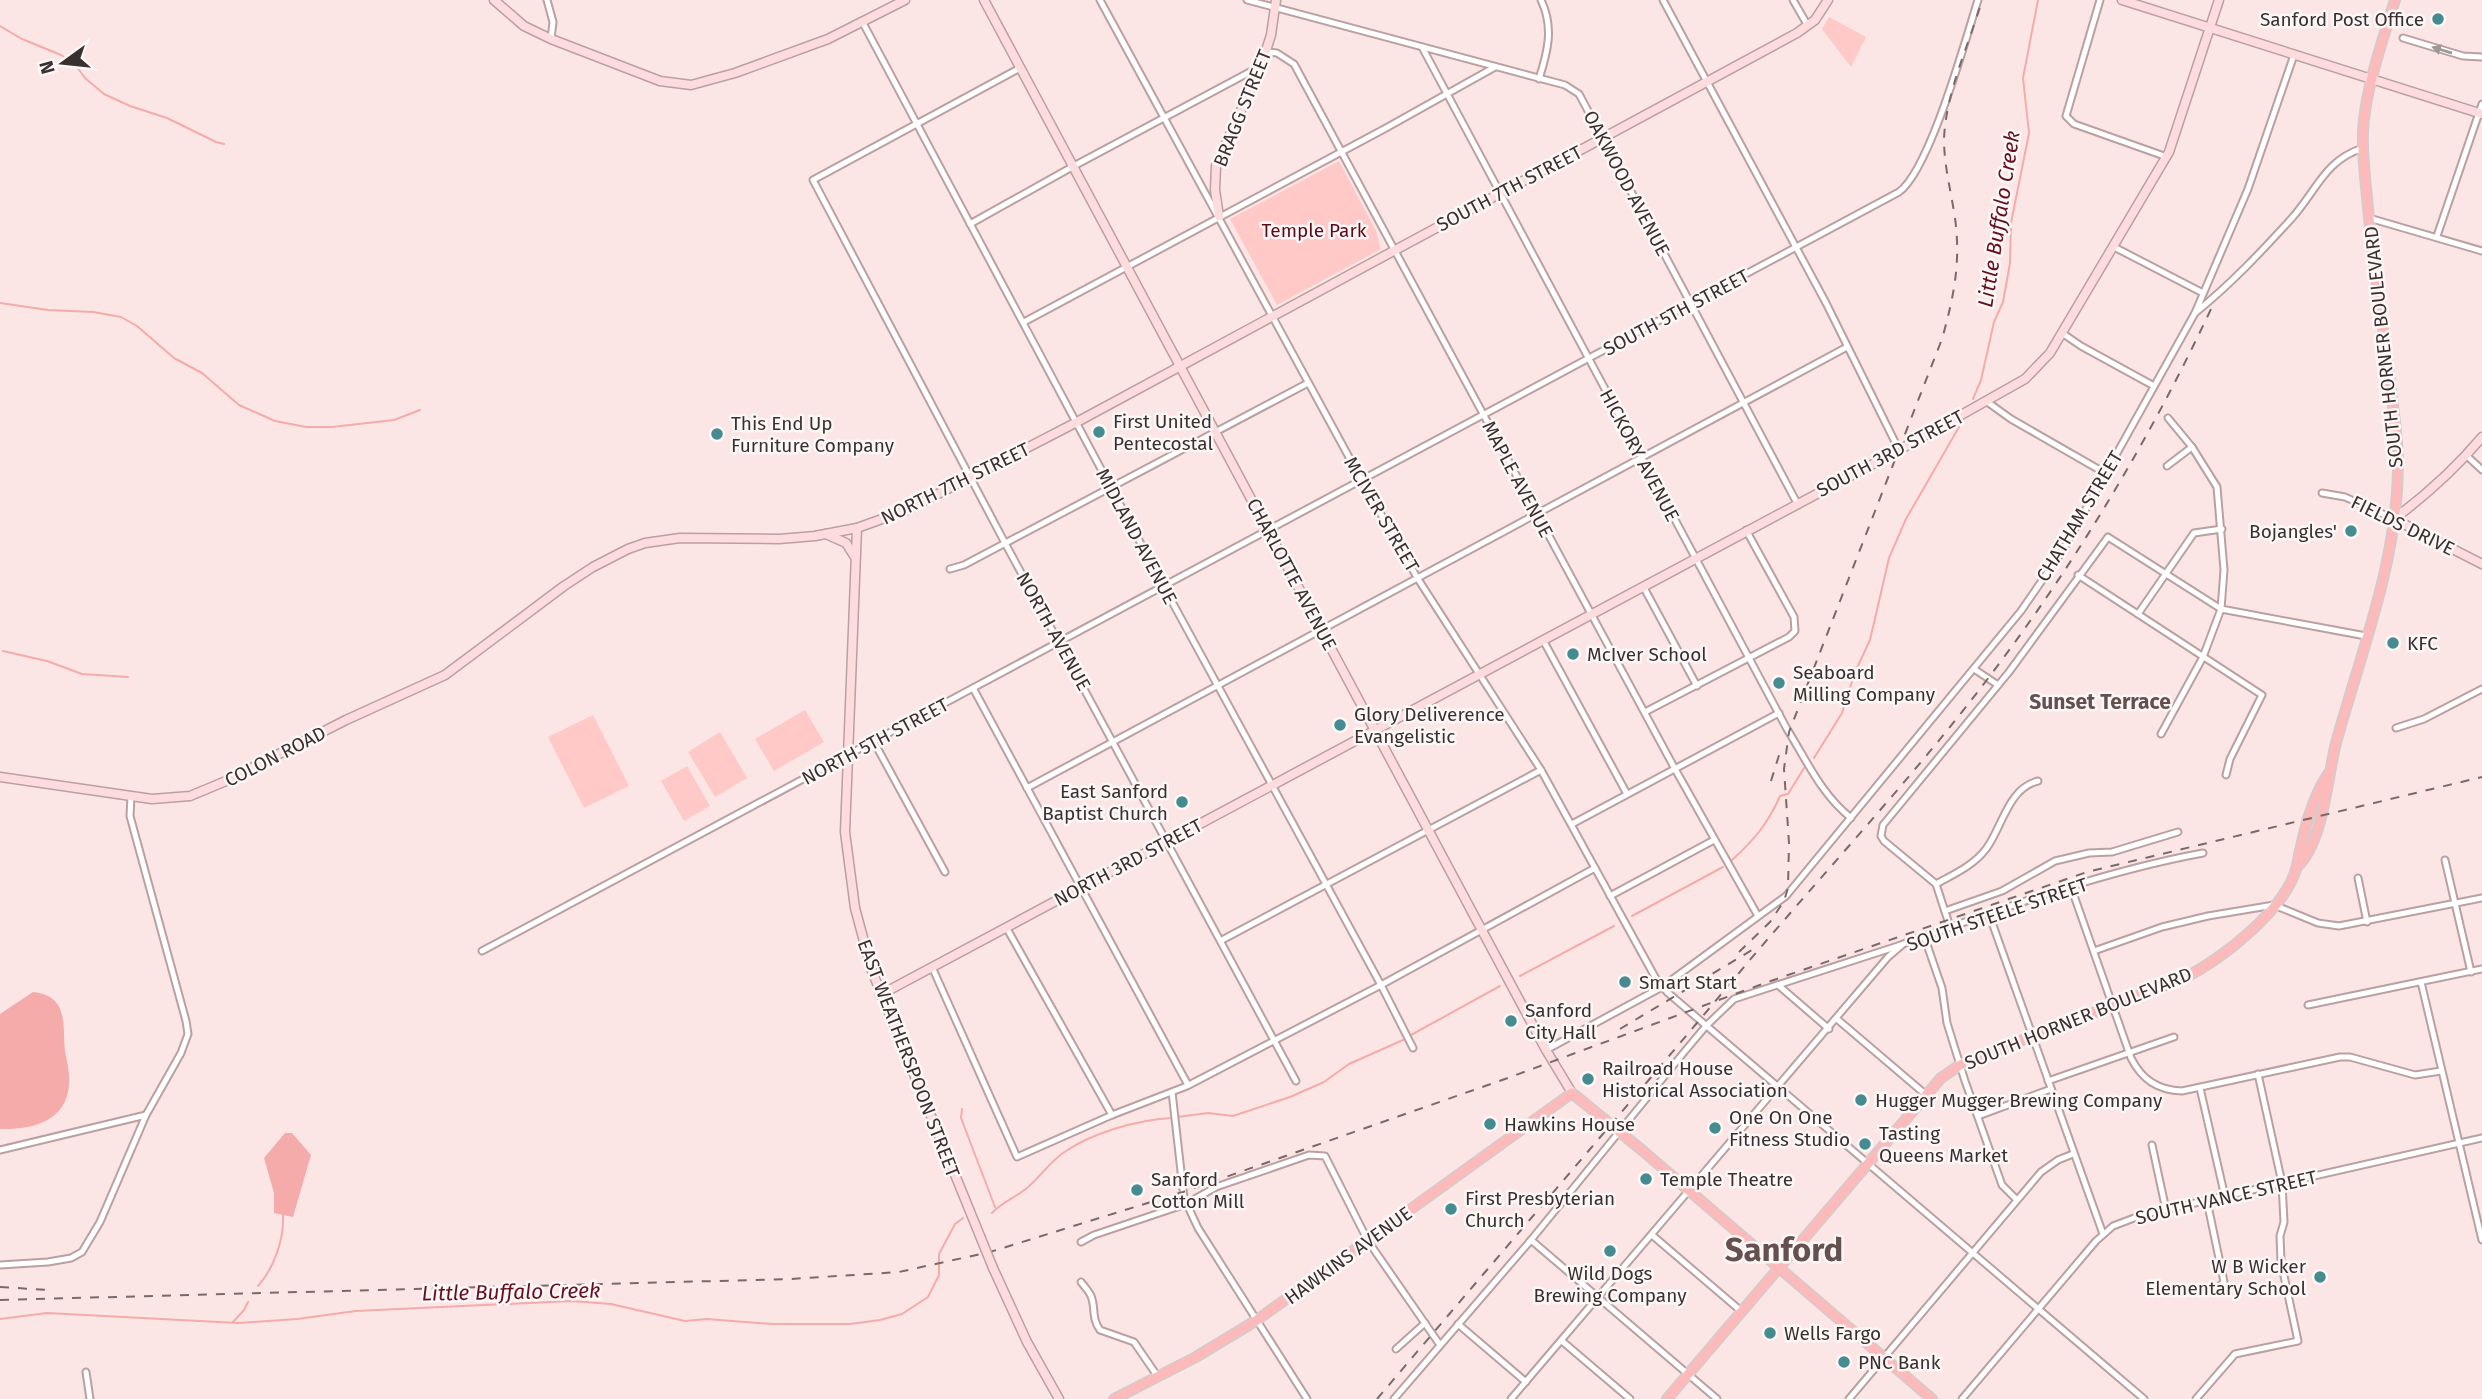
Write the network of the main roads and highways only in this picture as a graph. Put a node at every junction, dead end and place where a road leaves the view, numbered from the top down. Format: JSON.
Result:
{"nodes":[{"id":1,"x":2395,"y":0,"type":"edge"},
{"id":2,"x":1572,"y":1093,"type":"joint"},
{"id":3,"x":1777,"y":1267,"type":"junction"},
{"id":4,"x":1114,"y":1399,"type":"edge"},
{"id":5,"x":1667,"y":1399,"type":"edge"},
{"id":6,"x":1932,"y":1399,"type":"edge"}],
"edges":[{"from":1,"to":3,"type":"main road","name":"SOUTH HORNER BOULEVARD"},
{"from":2,"to":3,"type":"main road","name":"CHARLOTTE AVENUE"},
{"from":2,"to":4,"type":"main road","name":"HAWKINS AVENUE"},
{"from":3,"to":5,"type":"main road","name":"SOUTH HORNER BOULEVARD"},
{"from":3,"to":6,"type":"main road","name":"CHARLOTTE AVENUE"}]}
